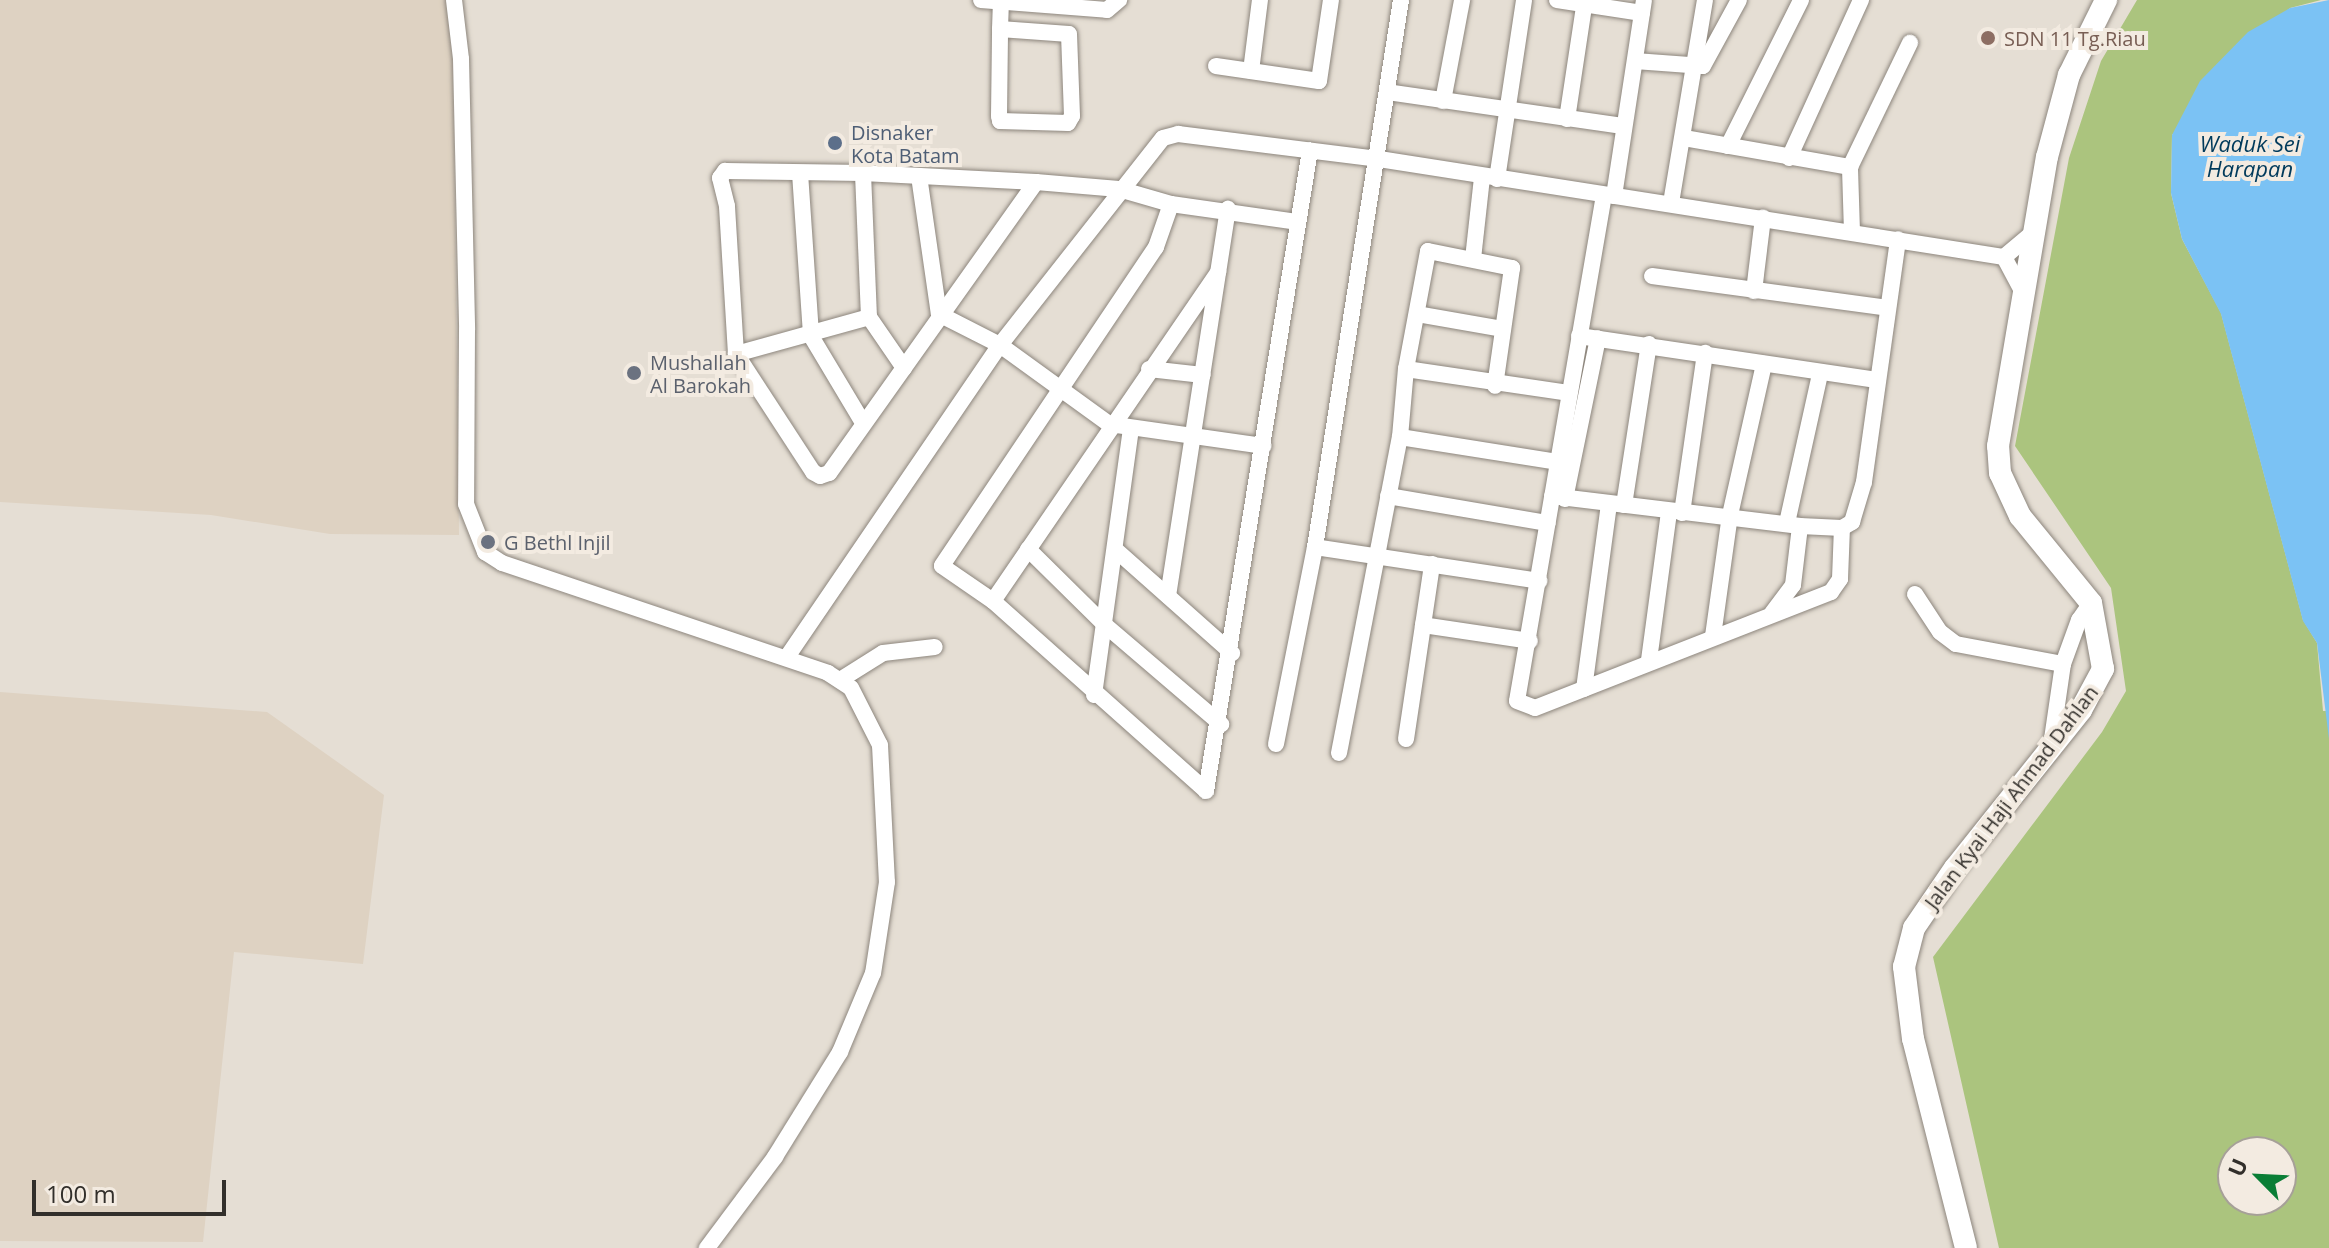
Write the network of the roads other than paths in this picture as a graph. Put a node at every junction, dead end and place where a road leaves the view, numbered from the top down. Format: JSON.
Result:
{"nodes":[{"id":1,"x":454,"y":0,"type":"edge"},
{"id":2,"x":981,"y":0,"type":"edge"},
{"id":3,"x":1119,"y":0,"type":"edge"},
{"id":4,"x":1260,"y":0,"type":"edge"},
{"id":5,"x":1331,"y":0,"type":"edge"},
{"id":6,"x":1401,"y":0,"type":"edge"},
{"id":7,"x":1462,"y":0,"type":"edge"},
{"id":8,"x":1524,"y":0,"type":"edge"},
{"id":9,"x":1557,"y":0,"type":"edge"},
{"id":10,"x":1705,"y":0,"type":"edge"},
{"id":11,"x":1739,"y":0,"type":"edge"},
{"id":12,"x":1801,"y":0,"type":"edge"},
{"id":13,"x":1861,"y":0,"type":"edge"},
{"id":14,"x":2106,"y":0,"type":"edge"},
{"id":15,"x":1001,"y":1,"type":"edge"},
{"id":16,"x":1584,"y":2,"type":"edge"},
{"id":17,"x":1643,"y":6,"type":"edge"},
{"id":18,"x":1000,"y":29,"type":"junction"},
{"id":19,"x":1910,"y":43,"type":"dead end"},
{"id":20,"x":1635,"y":61,"type":"junction"},
{"id":21,"x":1216,"y":66,"type":"dead end"},
{"id":22,"x":1695,"y":69,"type":"junction"},
{"id":23,"x":1251,"y":71,"type":"junction"},
{"id":24,"x":1387,"y":92,"type":"junction"},
{"id":25,"x":1443,"y":101,"type":"junction"},
{"id":26,"x":1506,"y":111,"type":"junction"},
{"id":27,"x":1567,"y":119,"type":"junction"},
{"id":28,"x":1624,"y":126,"type":"junction"},
{"id":29,"x":1684,"y":138,"type":"junction"},
{"id":30,"x":1728,"y":146,"type":"junction"},
{"id":31,"x":1310,"y":150,"type":"junction"},
{"id":32,"x":1789,"y":158,"type":"junction"},
{"id":33,"x":1379,"y":159,"type":"junction"},
{"id":34,"x":1850,"y":167,"type":"junction"},
{"id":35,"x":800,"y":173,"type":"junction"},
{"id":36,"x":863,"y":173,"type":"junction"},
{"id":37,"x":919,"y":176,"type":"junction"},
{"id":38,"x":1489,"y":178,"type":"junction"},
{"id":39,"x":1036,"y":182,"type":"junction"},
{"id":40,"x":1119,"y":189,"type":"junction"},
{"id":41,"x":1609,"y":196,"type":"junction"},
{"id":42,"x":1671,"y":203,"type":"junction"},
{"id":43,"x":1171,"y":204,"type":"junction"},
{"id":44,"x":1228,"y":209,"type":"junction"},
{"id":45,"x":1763,"y":218,"type":"junction"},
{"id":46,"x":1297,"y":222,"type":"junction"},
{"id":47,"x":1852,"y":232,"type":"junction"},
{"id":48,"x":2031,"y":234,"type":"junction"},
{"id":49,"x":1898,"y":239,"type":"junction"},
{"id":50,"x":2004,"y":257,"type":"junction"},
{"id":51,"x":1473,"y":259,"type":"junction"},
{"id":52,"x":1218,"y":272,"type":"junction"},
{"id":53,"x":1652,"y":276,"type":"dead end"},
{"id":54,"x":2021,"y":289,"type":"junction"},
{"id":55,"x":1754,"y":291,"type":"junction"},
{"id":56,"x":1888,"y":308,"type":"junction"},
{"id":57,"x":939,"y":314,"type":"junction"},
{"id":58,"x":1417,"y":314,"type":"junction"},
{"id":59,"x":869,"y":317,"type":"junction"},
{"id":60,"x":1503,"y":329,"type":"junction"},
{"id":61,"x":811,"y":336,"type":"junction"},
{"id":62,"x":1579,"y":336,"type":"junction"},
{"id":63,"x":1598,"y":338,"type":"junction"},
{"id":64,"x":1649,"y":344,"type":"junction"},
{"id":65,"x":1000,"y":345,"type":"junction"},
{"id":66,"x":1705,"y":353,"type":"junction"},
{"id":67,"x":736,"y":354,"type":"junction"},
{"id":68,"x":1764,"y":364,"type":"junction"},
{"id":69,"x":904,"y":368,"type":"junction"},
{"id":70,"x":1149,"y":369,"type":"junction"},
{"id":71,"x":1406,"y":369,"type":"junction"},
{"id":72,"x":1820,"y":374,"type":"junction"},
{"id":73,"x":1203,"y":375,"type":"junction"},
{"id":74,"x":1877,"y":380,"type":"junction"},
{"id":75,"x":1495,"y":386,"type":"junction"},
{"id":76,"x":1060,"y":390,"type":"junction"},
{"id":77,"x":1568,"y":393,"type":"junction"},
{"id":78,"x":863,"y":423,"type":"junction"},
{"id":79,"x":1109,"y":424,"type":"junction"},
{"id":80,"x":1131,"y":430,"type":"junction"},
{"id":81,"x":1194,"y":435,"type":"junction"},
{"id":82,"x":1400,"y":437,"type":"junction"},
{"id":83,"x":1263,"y":446,"type":"junction"},
{"id":84,"x":1557,"y":462,"type":"junction"},
{"id":85,"x":1388,"y":496,"type":"junction"},
{"id":86,"x":1558,"y":497,"type":"junction"},
{"id":87,"x":1616,"y":505,"type":"junction"},
{"id":88,"x":1676,"y":512,"type":"junction"},
{"id":89,"x":1730,"y":515,"type":"junction"},
{"id":90,"x":1548,"y":523,"type":"junction"},
{"id":91,"x":1793,"y":525,"type":"junction"},
{"id":92,"x":1842,"y":528,"type":"junction"},
{"id":93,"x":1315,"y":547,"type":"junction"},
{"id":94,"x":1028,"y":549,"type":"junction"},
{"id":95,"x":1117,"y":551,"type":"junction"},
{"id":96,"x":1379,"y":556,"type":"junction"},
{"id":97,"x":1432,"y":564,"type":"junction"},
{"id":98,"x":1539,"y":581,"type":"junction"},
{"id":99,"x":1915,"y":594,"type":"dead end"},
{"id":100,"x":1168,"y":596,"type":"junction"},
{"id":101,"x":993,"y":601,"type":"junction"},
{"id":102,"x":2091,"y":603,"type":"junction"},
{"id":103,"x":1768,"y":616,"type":"junction"},
{"id":104,"x":1105,"y":625,"type":"junction"},
{"id":105,"x":1423,"y":625,"type":"junction"},
{"id":106,"x":1713,"y":636,"type":"junction"},
{"id":107,"x":1530,"y":641,"type":"junction"},
{"id":108,"x":935,"y":647,"type":"dead end"},
{"id":109,"x":1232,"y":653,"type":"junction"},
{"id":110,"x":787,"y":657,"type":"junction"},
{"id":111,"x":1649,"y":660,"type":"junction"},
{"id":112,"x":2063,"y":664,"type":"junction"},
{"id":113,"x":840,"y":680,"type":"junction"},
{"id":114,"x":1584,"y":689,"type":"junction"},
{"id":115,"x":1094,"y":695,"type":"junction"},
{"id":116,"x":1221,"y":724,"type":"junction"},
{"id":117,"x":1406,"y":739,"type":"dead end"},
{"id":118,"x":1276,"y":744,"type":"dead end"},
{"id":119,"x":2051,"y":748,"type":"junction"},
{"id":120,"x":1339,"y":753,"type":"dead end"},
{"id":121,"x":707,"y":1248,"type":"edge"},
{"id":122,"x":1966,"y":1248,"type":"edge"}],
"edges":[{"from":1,"to":110,"type":"street"},
{"from":2,"to":15,"type":"street"},
{"from":3,"to":15,"type":"street"},
{"from":4,"to":23,"type":"street"},
{"from":5,"to":23,"type":"street"},
{"from":6,"to":24,"type":"street"},
{"from":7,"to":25,"type":"street"},
{"from":8,"to":26,"type":"street"},
{"from":9,"to":16,"type":"street"},
{"from":10,"to":22,"type":"street"},
{"from":11,"to":22,"type":"street"},
{"from":12,"to":30,"type":"street"},
{"from":13,"to":32,"type":"street"},
{"from":14,"to":48,"type":"main road","name":"Jalan Kyai Haji Ahmad Dahlan"},
{"from":15,"to":18,"type":"street"},
{"from":16,"to":17,"type":"street"},
{"from":16,"to":27,"type":"street"},
{"from":17,"to":20,"type":"street"},
{"from":18,"to":18,"type":"street"},
{"from":19,"to":34,"type":"street"},
{"from":20,"to":22,"type":"street"},
{"from":20,"to":28,"type":"street"},
{"from":21,"to":23,"type":"street"},
{"from":22,"to":29,"type":"street"},
{"from":24,"to":25,"type":"street"},
{"from":24,"to":33,"type":"street"},
{"from":25,"to":26,"type":"street"},
{"from":26,"to":27,"type":"street"},
{"from":26,"to":38,"type":"street"},
{"from":27,"to":28,"type":"street"},
{"from":28,"to":41,"type":"street"},
{"from":29,"to":30,"type":"street"},
{"from":29,"to":42,"type":"street"},
{"from":30,"to":32,"type":"street"},
{"from":31,"to":33,"type":"street"},
{"from":31,"to":40,"type":"street"},
{"from":31,"to":46,"type":"street"},
{"from":32,"to":34,"type":"street"},
{"from":33,"to":38,"type":"street"},
{"from":33,"to":93,"type":"street"},
{"from":34,"to":47,"type":"street"},
{"from":35,"to":36,"type":"street"},
{"from":35,"to":61,"type":"street"},
{"from":35,"to":67,"type":"street"},
{"from":36,"to":37,"type":"street"},
{"from":36,"to":59,"type":"street"},
{"from":37,"to":39,"type":"street"},
{"from":37,"to":57,"type":"street"},
{"from":38,"to":41,"type":"street"},
{"from":38,"to":51,"type":"street"},
{"from":39,"to":40,"type":"street"},
{"from":39,"to":57,"type":"street"},
{"from":40,"to":43,"type":"street"},
{"from":40,"to":65,"type":"street"},
{"from":41,"to":42,"type":"street"},
{"from":41,"to":62,"type":"street"},
{"from":42,"to":45,"type":"street"},
{"from":43,"to":44,"type":"street"},
{"from":43,"to":76,"type":"street"},
{"from":44,"to":46,"type":"street"},
{"from":44,"to":52,"type":"street"},
{"from":45,"to":47,"type":"street"},
{"from":45,"to":55,"type":"street"},
{"from":46,"to":83,"type":"street"},
{"from":47,"to":49,"type":"street"},
{"from":48,"to":50,"type":"street"},
{"from":48,"to":54,"type":"main road","name":"Jalan Kyai Haji Ahmad Dahlan"},
{"from":49,"to":50,"type":"street"},
{"from":49,"to":56,"type":"street"},
{"from":50,"to":54,"type":"street"},
{"from":51,"to":58,"type":"street"},
{"from":51,"to":60,"type":"street"},
{"from":52,"to":70,"type":"street"},
{"from":52,"to":73,"type":"street"},
{"from":53,"to":55,"type":"street"},
{"from":54,"to":102,"type":"main road","name":"Jalan Kyai Haji Ahmad Dahlan"},
{"from":55,"to":56,"type":"street"},
{"from":56,"to":74,"type":"street"},
{"from":57,"to":65,"type":"street"},
{"from":57,"to":69,"type":"street"},
{"from":58,"to":60,"type":"street"},
{"from":58,"to":71,"type":"street"},
{"from":59,"to":61,"type":"street"},
{"from":59,"to":69,"type":"street"},
{"from":60,"to":75,"type":"street"},
{"from":61,"to":67,"type":"street"},
{"from":61,"to":78,"type":"street"},
{"from":62,"to":63,"type":"street"},
{"from":62,"to":77,"type":"street"},
{"from":63,"to":64,"type":"street"},
{"from":63,"to":86,"type":"street"},
{"from":64,"to":66,"type":"street"},
{"from":64,"to":87,"type":"street"},
{"from":65,"to":76,"type":"street"},
{"from":65,"to":110,"type":"street"},
{"from":66,"to":68,"type":"street"},
{"from":66,"to":88,"type":"street"},
{"from":67,"to":78,"type":"street"},
{"from":68,"to":72,"type":"street"},
{"from":68,"to":89,"type":"street"},
{"from":69,"to":78,"type":"street"},
{"from":70,"to":73,"type":"street"},
{"from":70,"to":79,"type":"street"},
{"from":71,"to":75,"type":"street"},
{"from":71,"to":82,"type":"street"},
{"from":72,"to":74,"type":"street"},
{"from":72,"to":91,"type":"street"},
{"from":73,"to":81,"type":"street"},
{"from":74,"to":92,"type":"street"},
{"from":75,"to":77,"type":"street"},
{"from":76,"to":79,"type":"street"},
{"from":76,"to":101,"type":"street"},
{"from":77,"to":84,"type":"street"},
{"from":79,"to":80,"type":"street"},
{"from":79,"to":94,"type":"street"},
{"from":80,"to":81,"type":"street"},
{"from":80,"to":95,"type":"street"},
{"from":81,"to":83,"type":"street"},
{"from":81,"to":100,"type":"street"},
{"from":82,"to":84,"type":"street"},
{"from":82,"to":85,"type":"street"},
{"from":83,"to":109,"type":"street"},
{"from":84,"to":86,"type":"street"},
{"from":85,"to":90,"type":"street"},
{"from":85,"to":96,"type":"street"},
{"from":86,"to":87,"type":"street"},
{"from":86,"to":90,"type":"street"},
{"from":87,"to":88,"type":"street"},
{"from":87,"to":114,"type":"street"},
{"from":88,"to":89,"type":"street"},
{"from":88,"to":111,"type":"street"},
{"from":89,"to":91,"type":"street"},
{"from":89,"to":106,"type":"street"},
{"from":90,"to":98,"type":"street"},
{"from":91,"to":92,"type":"street"},
{"from":91,"to":103,"type":"street"},
{"from":92,"to":103,"type":"street"},
{"from":93,"to":96,"type":"street"},
{"from":93,"to":118,"type":"street"},
{"from":94,"to":101,"type":"street"},
{"from":94,"to":104,"type":"street"},
{"from":95,"to":100,"type":"street"},
{"from":95,"to":104,"type":"street"},
{"from":96,"to":97,"type":"street"},
{"from":96,"to":120,"type":"street"},
{"from":97,"to":98,"type":"street"},
{"from":97,"to":105,"type":"street"},
{"from":98,"to":107,"type":"street"},
{"from":99,"to":112,"type":"street"},
{"from":100,"to":109,"type":"street"},
{"from":101,"to":115,"type":"street"},
{"from":102,"to":112,"type":"street"},
{"from":102,"to":119,"type":"main road","name":"Jalan Kyai Haji Ahmad Dahlan"},
{"from":103,"to":106,"type":"street"},
{"from":104,"to":115,"type":"street"},
{"from":104,"to":116,"type":"street"},
{"from":105,"to":107,"type":"street"},
{"from":105,"to":117,"type":"street"},
{"from":106,"to":111,"type":"street"},
{"from":107,"to":114,"type":"street"},
{"from":108,"to":113,"type":"street"},
{"from":109,"to":116,"type":"street"},
{"from":110,"to":113,"type":"street"},
{"from":111,"to":114,"type":"street"},
{"from":112,"to":119,"type":"street"},
{"from":113,"to":121,"type":"street"},
{"from":115,"to":116,"type":"street"},
{"from":119,"to":122,"type":"main road","name":"Jalan Kyai Haji Ahmad Dahlan"}]}
